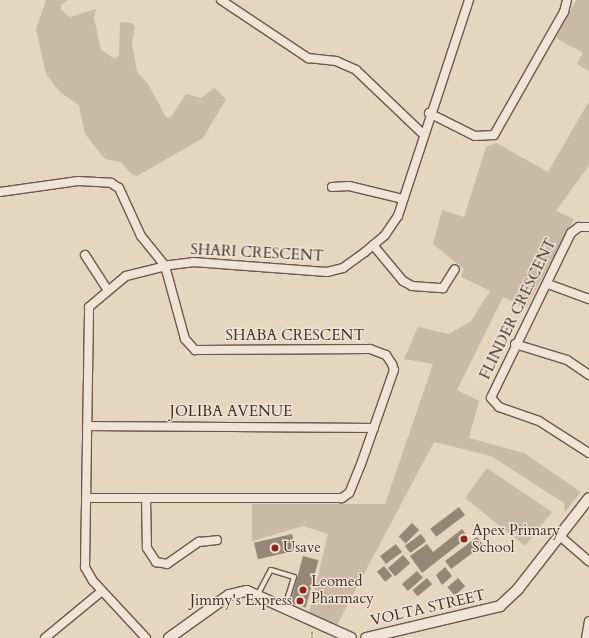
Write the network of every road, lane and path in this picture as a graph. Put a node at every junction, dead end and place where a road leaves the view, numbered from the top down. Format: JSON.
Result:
{"nodes":[{"id":1,"x":221,"y":0,"type":"edge"},
{"id":2,"x":469,"y":0,"type":"edge"},
{"id":3,"x":567,"y":0,"type":"edge"},
{"id":4,"x":429,"y":113,"type":"junction"},
{"id":5,"x":422,"y":133,"type":"junction"},
{"id":6,"x":332,"y":187,"type":"dead end"},
{"id":7,"x":0,"y":192,"type":"edge"},
{"id":8,"x":403,"y":199,"type":"junction"},
{"id":9,"x":589,"y":227,"type":"edge"},
{"id":10,"x":373,"y":245,"type":"junction"},
{"id":11,"x":85,"y":255,"type":"dead end"},
{"id":12,"x":165,"y":266,"type":"junction"},
{"id":13,"x":455,"y":269,"type":"dead end"},
{"id":14,"x":548,"y":284,"type":"junction"},
{"id":15,"x":107,"y":289,"type":"junction"},
{"id":16,"x":589,"y":300,"type":"edge"},
{"id":17,"x":515,"y":344,"type":"junction"},
{"id":18,"x":589,"y":375,"type":"edge"},
{"id":19,"x":88,"y":426,"type":"junction"},
{"id":20,"x":374,"y":428,"type":"junction"},
{"id":21,"x":589,"y":453,"type":"edge"},
{"id":22,"x":87,"y":498,"type":"junction"},
{"id":23,"x":146,"y":498,"type":"junction"},
{"id":24,"x":589,"y":498,"type":"edge"},
{"id":25,"x":561,"y":537,"type":"junction"},
{"id":26,"x":217,"y":540,"type":"dead end"},
{"id":27,"x":589,"y":562,"type":"edge"},
{"id":28,"x":102,"y":590,"type":"junction"},
{"id":29,"x":258,"y":594,"type":"junction"},
{"id":30,"x":285,"y":607,"type":"junction"},
{"id":31,"x":589,"y":621,"type":"edge"},
{"id":32,"x":45,"y":638,"type":"edge"},
{"id":33,"x":146,"y":638,"type":"edge"},
{"id":34,"x":169,"y":638,"type":"edge"},
{"id":35,"x":351,"y":638,"type":"edge"},
{"id":36,"x":366,"y":638,"type":"edge"},
{"id":37,"x":586,"y":638,"type":"edge"}],
"edges":[{"from":1,"to":5,"type":"street"},
{"from":2,"to":4,"type":"street","name":"SHARI CRESCENT"},
{"from":3,"to":4,"type":"street"},
{"from":4,"to":5,"type":"street","name":"SHARI CRESCENT"},
{"from":5,"to":8,"type":"street","name":"SHARI CRESCENT"},
{"from":6,"to":8,"type":"street"},
{"from":7,"to":12,"type":"street"},
{"from":8,"to":10,"type":"street","name":"SHARI CRESCENT"},
{"from":9,"to":14,"type":"street","name":"FLINDER CRESCENT"},
{"from":10,"to":12,"type":"street","name":"SHARI CRESCENT"},
{"from":10,"to":13,"type":"street"},
{"from":11,"to":15,"type":"street"},
{"from":12,"to":15,"type":"street","name":"SHARI CRESCENT"},
{"from":12,"to":20,"type":"street","name":"SHABA CRESCENT"},
{"from":14,"to":16,"type":"street"},
{"from":14,"to":17,"type":"street","name":"FLINDER CRESCENT"},
{"from":15,"to":19,"type":"street","name":"SHARI CRESCENT"},
{"from":17,"to":18,"type":"street"},
{"from":17,"to":21,"type":"street","name":"FLINDER CRESCENT"},
{"from":19,"to":20,"type":"street","name":"JOLIBA AVENUE"},
{"from":19,"to":22,"type":"street","name":"SHARI CRESCENT"},
{"from":20,"to":23,"type":"street","name":"SHABA CRESCENT"},
{"from":22,"to":23,"type":"street","name":"SHABA CRESCENT"},
{"from":22,"to":28,"type":"street","name":"SHARI CRESCENT"},
{"from":23,"to":26,"type":"street"},
{"from":24,"to":25,"type":"street","name":"VOLTA STREET"},
{"from":25,"to":27,"type":"street"},
{"from":25,"to":36,"type":"street","name":"VOLTA STREET"},
{"from":28,"to":32,"type":"street"},
{"from":28,"to":33,"type":"street","name":"SHARI CRESCENT"},
{"from":29,"to":30,"type":"street"},
{"from":29,"to":30,"type":"lane"},
{"from":29,"to":34,"type":"street"},
{"from":30,"to":35,"type":"street"},
{"from":31,"to":37,"type":"street"}]}
